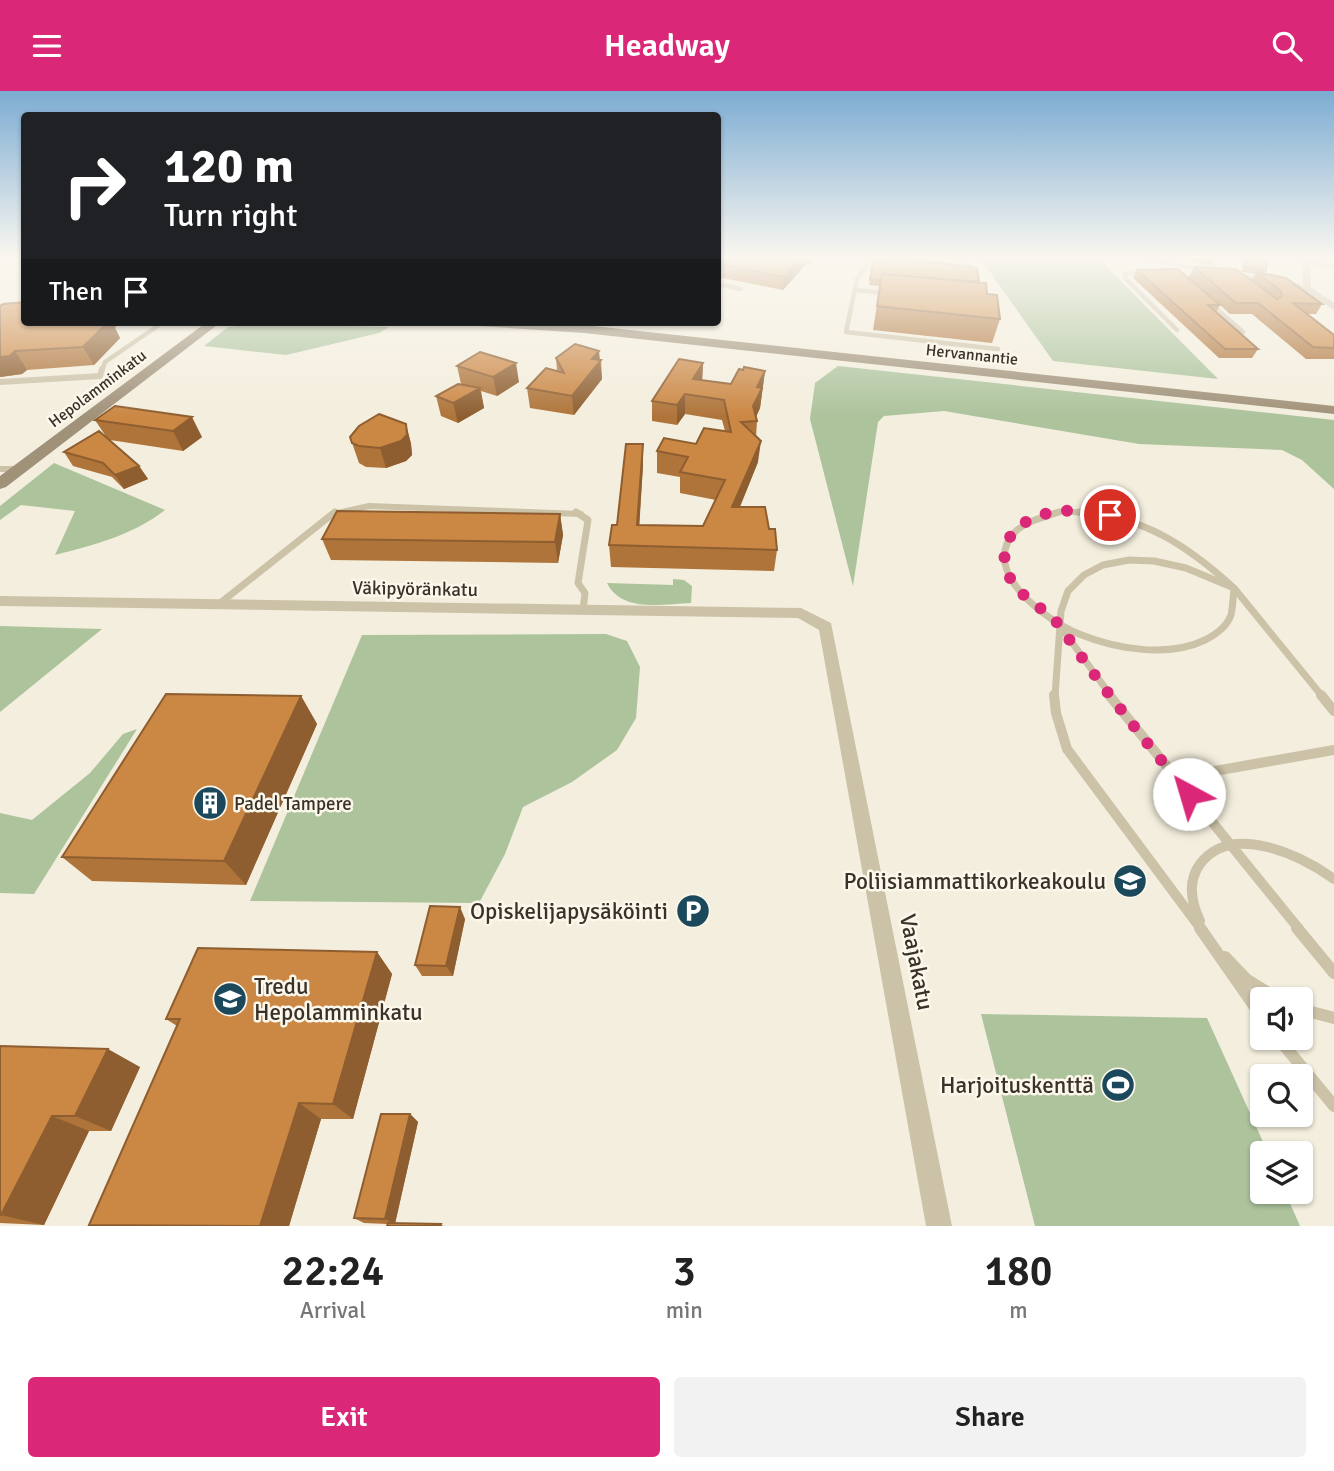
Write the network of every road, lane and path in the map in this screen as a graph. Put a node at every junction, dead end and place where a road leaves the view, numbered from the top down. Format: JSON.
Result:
{"nodes":[{"id":1,"x":851,"y":311,"type":"edge"},
{"id":2,"x":1158,"y":311,"type":"edge"},
{"id":3,"x":1219,"y":311,"type":"edge"},
{"id":4,"x":158,"y":326,"type":"edge"},
{"id":5,"x":210,"y":326,"type":"edge"},
{"id":6,"x":539,"y":326,"type":"edge"},
{"id":7,"x":1177,"y":330,"type":"dead end"},
{"id":8,"x":1243,"y":332,"type":"edge"},
{"id":9,"x":998,"y":349,"type":"dead end"},
{"id":10,"x":0,"y":382,"type":"edge"},
{"id":11,"x":1334,"y":410,"type":"edge"},
{"id":12,"x":0,"y":469,"type":"edge"},
{"id":13,"x":19,"y":469,"type":"junction"},
{"id":14,"x":0,"y":484,"type":"edge"},
{"id":15,"x":1234,"y":588,"type":"junction"},
{"id":16,"x":0,"y":601,"type":"edge"},
{"id":17,"x":219,"y":604,"type":"junction"},
{"id":18,"x":583,"y":610,"type":"junction"},
{"id":19,"x":1059,"y":625,"type":"junction"},
{"id":20,"x":825,"y":627,"type":"joint"},
{"id":21,"x":1334,"y":711,"type":"edge"},
{"id":22,"x":1334,"y":750,"type":"edge"},
{"id":23,"x":1175,"y":778,"type":"junction"},
{"id":24,"x":1231,"y":845,"type":"junction"},
{"id":25,"x":1334,"y":879,"type":"edge"},
{"id":26,"x":1211,"y":943,"type":"junction"},
{"id":27,"x":1334,"y":973,"type":"edge"},
{"id":28,"x":1258,"y":987,"type":"edge"},
{"id":29,"x":1250,"y":1000,"type":"edge"},
{"id":30,"x":1313,"y":1012,"type":"edge"},
{"id":31,"x":1334,"y":1017,"type":"edge"},
{"id":32,"x":1288,"y":1050,"type":"edge"},
{"id":33,"x":1334,"y":1106,"type":"edge"},
{"id":34,"x":939,"y":1226,"type":"edge"}],
"edges":[{"from":1,"to":9,"type":"lane"},
{"from":2,"to":7,"type":"lane"},
{"from":3,"to":8,"type":"lane"},
{"from":4,"to":10,"type":"lane"},
{"from":5,"to":13,"type":"main road","name":"Hepolamminkatu"},
{"from":6,"to":11,"type":"main road","name":"Hervannantie"},
{"from":12,"to":13,"type":"lane"},
{"from":13,"to":14,"type":"main road","name":"Hepolamminkatu"},
{"from":15,"to":19,"type":"lane"},
{"from":15,"to":19,"type":"lane"},
{"from":15,"to":19,"type":"lane"},
{"from":15,"to":21,"type":"lane"},
{"from":16,"to":17,"type":"street","name":"Väkipyöränkatu"},
{"from":17,"to":18,"type":"street","name":"Väkipyöränkatu"},
{"from":17,"to":18,"type":"lane"},
{"from":18,"to":20,"type":"street","name":"Väkipyöränkatu"},
{"from":19,"to":23,"type":"lane"},
{"from":19,"to":26,"type":"lane"},
{"from":20,"to":34,"type":"street","name":"Vaajakatu"},
{"from":22,"to":23,"type":"lane"},
{"from":23,"to":24,"type":"lane"},
{"from":24,"to":25,"type":"lane"},
{"from":24,"to":26,"type":"lane"},
{"from":24,"to":27,"type":"lane"},
{"from":26,"to":28,"type":"lane"},
{"from":26,"to":29,"type":"lane"},
{"from":30,"to":31,"type":"lane"},
{"from":32,"to":33,"type":"lane"}]}
